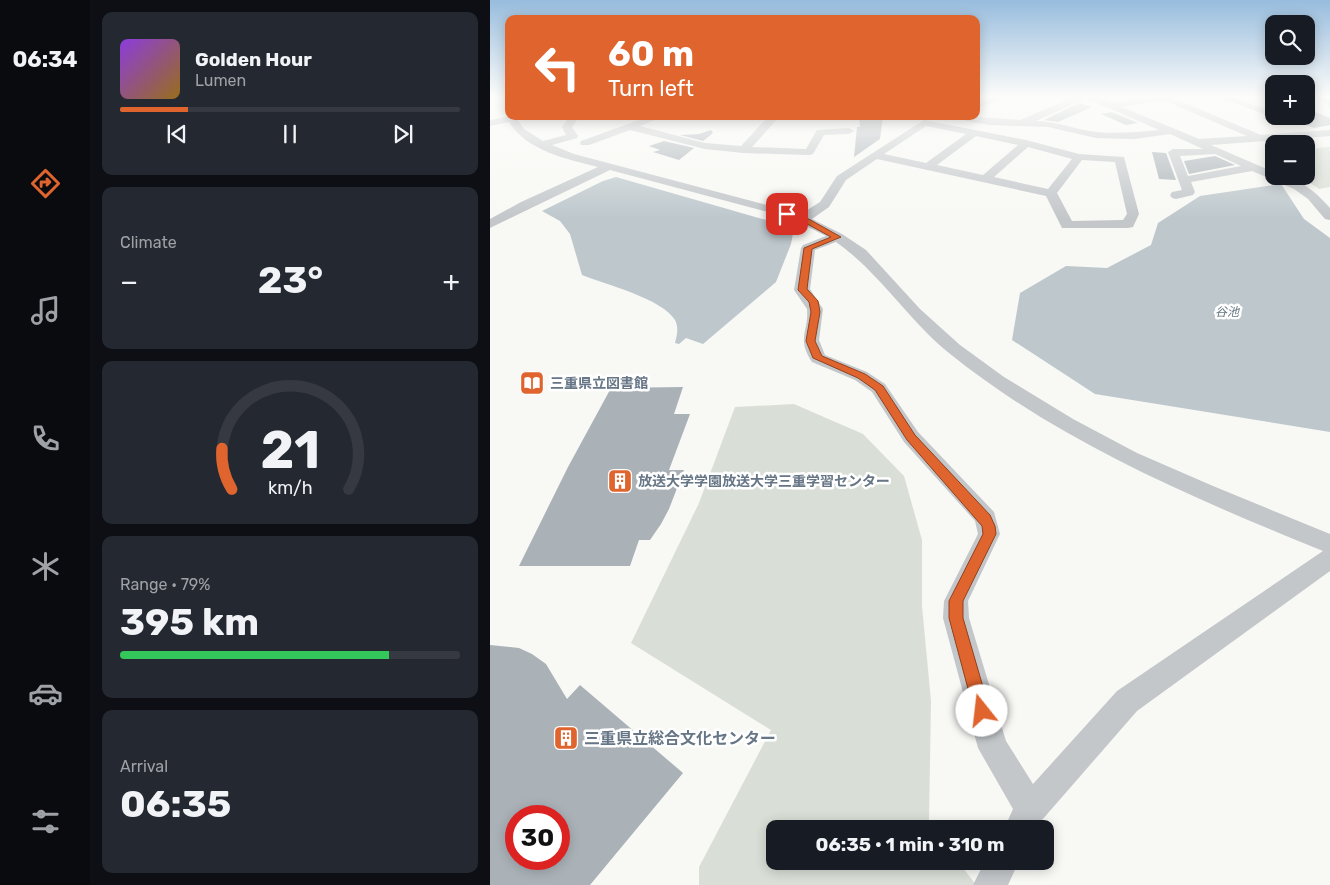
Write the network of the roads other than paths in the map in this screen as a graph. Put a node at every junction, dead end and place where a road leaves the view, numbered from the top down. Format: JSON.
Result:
{"nodes":[{"id":1,"x":530,"y":137,"type":"edge"},
{"id":2,"x":569,"y":137,"type":"edge"},
{"id":3,"x":575,"y":137,"type":"edge"},
{"id":4,"x":607,"y":137,"type":"edge"},
{"id":5,"x":670,"y":137,"type":"edge"},
{"id":6,"x":756,"y":137,"type":"edge"},
{"id":7,"x":818,"y":137,"type":"edge"},
{"id":8,"x":904,"y":137,"type":"edge"},
{"id":9,"x":968,"y":137,"type":"edge"},
{"id":10,"x":996,"y":137,"type":"edge"},
{"id":11,"x":1032,"y":137,"type":"edge"},
{"id":12,"x":1188,"y":137,"type":"edge"},
{"id":13,"x":1270,"y":137,"type":"edge"},
{"id":14,"x":1261,"y":138,"type":"joint"},
{"id":15,"x":1199,"y":142,"type":"junction"},
{"id":16,"x":1025,"y":143,"type":"junction"},
{"id":17,"x":542,"y":145,"type":"junction"},
{"id":18,"x":744,"y":150,"type":"junction"},
{"id":19,"x":1217,"y":150,"type":"junction"},
{"id":20,"x":876,"y":156,"type":"junction"},
{"id":21,"x":1079,"y":157,"type":"junction"},
{"id":22,"x":607,"y":166,"type":"junction"},
{"id":23,"x":929,"y":166,"type":"junction"},
{"id":24,"x":1254,"y":167,"type":"junction"},
{"id":25,"x":1265,"y":172,"type":"edge"},
{"id":26,"x":985,"y":179,"type":"junction"},
{"id":27,"x":1184,"y":180,"type":"junction"},
{"id":28,"x":1293,"y":185,"type":"edge"},
{"id":29,"x":1051,"y":193,"type":"junction"},
{"id":30,"x":1176,"y":195,"type":"dead end"},
{"id":31,"x":1330,"y":216,"type":"edge"},
{"id":32,"x":803,"y":219,"type":"junction"},
{"id":33,"x":490,"y":224,"type":"edge"},
{"id":34,"x":837,"y":237,"type":"junction"},
{"id":35,"x":1330,"y":544,"type":"edge"},
{"id":36,"x":1330,"y":558,"type":"edge"},
{"id":37,"x":1026,"y":819,"type":"edge"},
{"id":38,"x":998,"y":870,"type":"edge"},
{"id":39,"x":990,"y":885,"type":"edge"}],
"edges":[{"from":1,"to":17,"type":"street"},
{"from":2,"to":17,"type":"street"},
{"from":3,"to":4,"type":"street"},
{"from":5,"to":18,"type":"street"},
{"from":6,"to":18,"type":"street"},
{"from":7,"to":18,"type":"street"},
{"from":8,"to":20,"type":"street"},
{"from":9,"to":23,"type":"street"},
{"from":10,"to":16,"type":"street"},
{"from":11,"to":16,"type":"street"},
{"from":12,"to":15,"type":"street"},
{"from":13,"to":14,"type":"street"},
{"from":14,"to":15,"type":"street"},
{"from":15,"to":19,"type":"street"},
{"from":16,"to":21,"type":"street"},
{"from":16,"to":26,"type":"street"},
{"from":17,"to":22,"type":"street"},
{"from":19,"to":24,"type":"street"},
{"from":19,"to":27,"type":"street"},
{"from":20,"to":23,"type":"street"},
{"from":20,"to":32,"type":"street"},
{"from":21,"to":29,"type":"street"},
{"from":21,"to":29,"type":"street"},
{"from":22,"to":32,"type":"street"},
{"from":22,"to":33,"type":"street"},
{"from":23,"to":26,"type":"street"},
{"from":24,"to":25,"type":"street"},
{"from":24,"to":27,"type":"street"},
{"from":26,"to":29,"type":"street"},
{"from":27,"to":30,"type":"street"},
{"from":28,"to":31,"type":"street"},
{"from":32,"to":34,"type":"street"},
{"from":34,"to":35,"type":"street"},
{"from":34,"to":37,"type":"street"},
{"from":36,"to":37,"type":"street"},
{"from":38,"to":39,"type":"street"}]}
